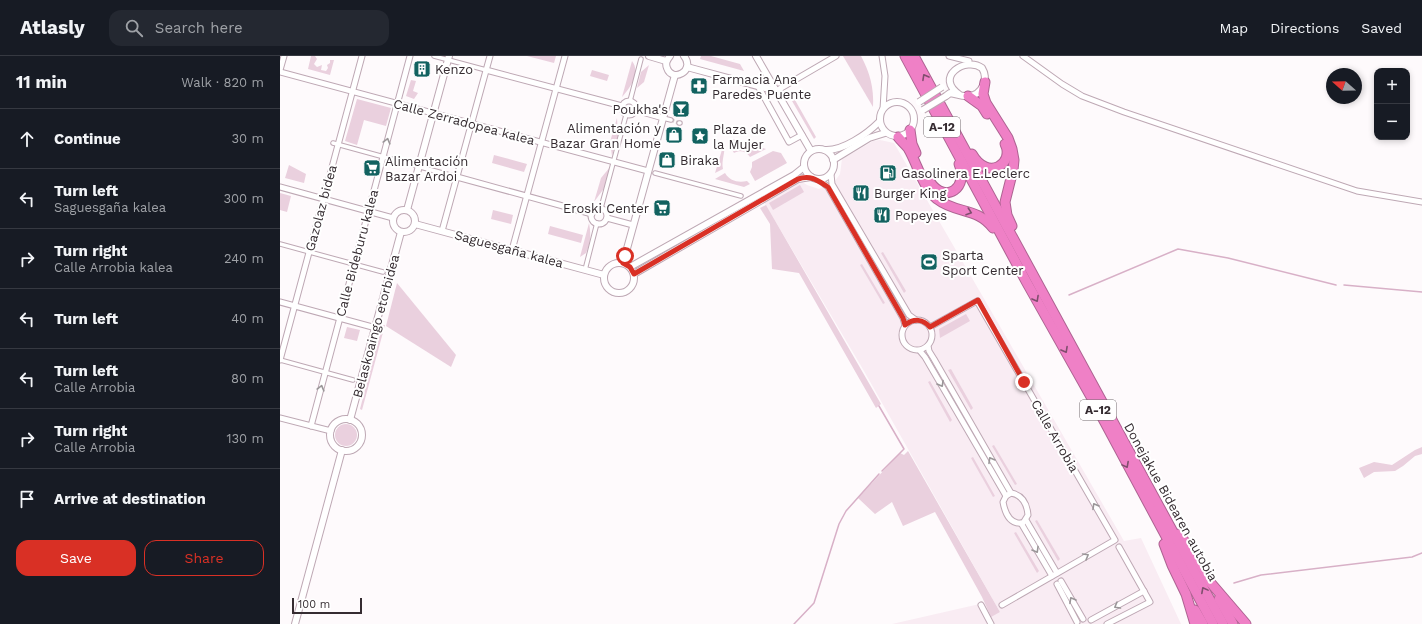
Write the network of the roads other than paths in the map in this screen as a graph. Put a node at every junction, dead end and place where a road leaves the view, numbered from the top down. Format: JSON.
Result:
{"nodes":[{"id":1,"x":284,"y":56,"type":"edge"},
{"id":2,"x":362,"y":56,"type":"edge"},
{"id":3,"x":410,"y":56,"type":"edge"},
{"id":4,"x":434,"y":56,"type":"edge"},
{"id":5,"x":490,"y":56,"type":"edge"},
{"id":6,"x":565,"y":56,"type":"edge"},
{"id":7,"x":649,"y":56,"type":"edge"},
{"id":8,"x":684,"y":56,"type":"edge"},
{"id":9,"x":756,"y":56,"type":"edge"},
{"id":10,"x":836,"y":56,"type":"edge"},
{"id":11,"x":882,"y":56,"type":"edge"},
{"id":12,"x":905,"y":56,"type":"edge"},
{"id":13,"x":914,"y":56,"type":"edge"},
{"id":14,"x":949,"y":56,"type":"edge"},
{"id":15,"x":1023,"y":56,"type":"edge"},
{"id":16,"x":448,"y":58,"type":"edge"},
{"id":17,"x":668,"y":58,"type":"edge"},
{"id":18,"x":641,"y":59,"type":"dead end"},
{"id":19,"x":969,"y":60,"type":"junction"},
{"id":20,"x":687,"y":67,"type":"junction"},
{"id":21,"x":486,"y":70,"type":"junction"},
{"id":22,"x":280,"y":71,"type":"edge"},
{"id":23,"x":675,"y":75,"type":"junction"},
{"id":24,"x":950,"y":82,"type":"junction"},
{"id":25,"x":985,"y":82,"type":"junction"},
{"id":26,"x":758,"y":86,"type":"junction"},
{"id":27,"x":556,"y":88,"type":"junction"},
{"id":28,"x":352,"y":91,"type":"junction"},
{"id":29,"x":776,"y":91,"type":"junction"},
{"id":30,"x":964,"y":95,"type":"junction"},
{"id":31,"x":630,"y":101,"type":"junction"},
{"id":32,"x":397,"y":103,"type":"junction"},
{"id":33,"x":906,"y":104,"type":"junction"},
{"id":34,"x":622,"y":106,"type":"junction"},
{"id":35,"x":883,"y":109,"type":"junction"},
{"id":36,"x":636,"y":110,"type":"junction"},
{"id":37,"x":433,"y":113,"type":"junction"},
{"id":38,"x":626,"y":115,"type":"junction"},
{"id":39,"x":663,"y":118,"type":"junction"},
{"id":40,"x":914,"y":118,"type":"junction"},
{"id":41,"x":938,"y":119,"type":"junction"},
{"id":42,"x":671,"y":120,"type":"tunnel mouth"},
{"id":43,"x":879,"y":122,"type":"junction"},
{"id":44,"x":471,"y":124,"type":"junction"},
{"id":45,"x":952,"y":126,"type":"junction"},
{"id":46,"x":910,"y":130,"type":"junction"},
{"id":47,"x":885,"y":133,"type":"junction"},
{"id":48,"x":802,"y":135,"type":"junction"},
{"id":49,"x":898,"y":137,"type":"junction"},
{"id":50,"x":541,"y":142,"type":"junction"},
{"id":51,"x":336,"y":144,"type":"junction"},
{"id":52,"x":825,"y":150,"type":"junction"},
{"id":53,"x":811,"y":151,"type":"junction"},
{"id":54,"x":383,"y":157,"type":"junction"},
{"id":55,"x":833,"y":160,"type":"junction"},
{"id":56,"x":613,"y":162,"type":"junction"},
{"id":57,"x":419,"y":167,"type":"junction"},
{"id":58,"x":804,"y":167,"type":"junction"},
{"id":59,"x":648,"y":171,"type":"junction"},
{"id":60,"x":655,"y":173,"type":"dead end"},
{"id":61,"x":831,"y":174,"type":"junction"},
{"id":62,"x":457,"y":176,"type":"junction"},
{"id":63,"x":814,"y":178,"type":"junction"},
{"id":64,"x":280,"y":187,"type":"edge"},
{"id":65,"x":527,"y":196,"type":"junction"},
{"id":66,"x":741,"y":196,"type":"dead end"},
{"id":67,"x":324,"y":199,"type":"junction"},
{"id":68,"x":1422,"y":202,"type":"edge"},
{"id":69,"x":601,"y":208,"type":"junction"},
{"id":70,"x":407,"y":210,"type":"junction"},
{"id":71,"x":368,"y":211,"type":"junction"},
{"id":72,"x":592,"y":214,"type":"junction"},
{"id":73,"x":393,"y":218,"type":"junction"},
{"id":74,"x":607,"y":218,"type":"junction"},
{"id":75,"x":597,"y":223,"type":"junction"},
{"id":76,"x":415,"y":224,"type":"junction"},
{"id":77,"x":633,"y":225,"type":"junction"},
{"id":78,"x":442,"y":231,"type":"junction"},
{"id":79,"x":402,"y":232,"type":"junction"},
{"id":80,"x":280,"y":244,"type":"edge"},
{"id":81,"x":512,"y":250,"type":"junction"},
{"id":82,"x":309,"y":252,"type":"junction"},
{"id":83,"x":623,"y":263,"type":"junction"},
{"id":84,"x":354,"y":264,"type":"junction"},
{"id":85,"x":630,"y":267,"type":"junction"},
{"id":86,"x":585,"y":270,"type":"junction"},
{"id":87,"x":1030,"y":270,"type":"junction"},
{"id":88,"x":383,"y":272,"type":"dead end"},
{"id":89,"x":634,"y":274,"type":"junction"},
{"id":90,"x":604,"y":275,"type":"junction"},
{"id":91,"x":1027,"y":283,"type":"junction"},
{"id":92,"x":280,"y":302,"type":"edge"},
{"id":93,"x":295,"y":306,"type":"junction"},
{"id":94,"x":340,"y":318,"type":"junction"},
{"id":95,"x":916,"y":320,"type":"junction"},
{"id":96,"x":905,"y":325,"type":"junction"},
{"id":97,"x":930,"y":327,"type":"junction"},
{"id":98,"x":376,"y":328,"type":"junction"},
{"id":99,"x":928,"y":346,"type":"junction"},
{"id":100,"x":920,"y":350,"type":"junction"},
{"id":101,"x":280,"y":360,"type":"edge"},
{"id":102,"x":325,"y":372,"type":"junction"},
{"id":103,"x":353,"y":380,"type":"dead end"},
{"id":104,"x":280,"y":418,"type":"edge"},
{"id":105,"x":350,"y":420,"type":"junction"},
{"id":106,"x":311,"y":426,"type":"junction"},
{"id":107,"x":331,"y":431,"type":"junction"},
{"id":108,"x":342,"y":450,"type":"junction"},
{"id":109,"x":1128,"y":451,"type":"junction"},
{"id":110,"x":1008,"y":495,"type":"junction"},
{"id":111,"x":1149,"y":506,"type":"junction"},
{"id":112,"x":1024,"y":522,"type":"junction"},
{"id":113,"x":1119,"y":547,"type":"dead end"},
{"id":114,"x":1057,"y":573,"type":"junction"},
{"id":115,"x":1052,"y":576,"type":"junction"},
{"id":116,"x":1210,"y":582,"type":"junction"},
{"id":117,"x":1144,"y":591,"type":"junction"},
{"id":118,"x":1186,"y":594,"type":"junction"},
{"id":119,"x":981,"y":605,"type":"dead end"},
{"id":120,"x":1002,"y":605,"type":"dead end"},
{"id":121,"x":1083,"y":619,"type":"junction"},
{"id":122,"x":1093,"y":622,"type":"edge"},
{"id":123,"x":1076,"y":623,"type":"edge"},
{"id":124,"x":295,"y":624,"type":"edge"},
{"id":125,"x":991,"y":624,"type":"edge"},
{"id":126,"x":1107,"y":624,"type":"edge"},
{"id":127,"x":1195,"y":624,"type":"edge"},
{"id":128,"x":1203,"y":624,"type":"edge"},
{"id":129,"x":1213,"y":624,"type":"edge"},
{"id":130,"x":1223,"y":624,"type":"edge"},
{"id":131,"x":1233,"y":624,"type":"edge"},
{"id":132,"x":1246,"y":624,"type":"edge"}],
"edges":[{"from":1,"to":22,"type":"street"},
{"from":2,"to":28,"type":"street","name":"Gazolaz bidea"},
{"from":3,"to":32,"type":"street","name":"Calle Bideburu kalea"},
{"from":4,"to":16,"type":"street"},
{"from":5,"to":21,"type":"street"},
{"from":6,"to":27,"type":"street"},
{"from":7,"to":17,"type":"street"},
{"from":8,"to":20,"type":"street"},
{"from":9,"to":29,"type":"street"},
{"from":10,"to":29,"type":"street"},
{"from":11,"to":35,"type":"street"},
{"from":12,"to":41,"type":"highway","name":"Donejakue Bidearen autobia","number":"A-12"},
{"from":45,"to":13,"type":"highway","name":"Donejakue Bidearen autobia","number":"A-12","one_way":true},
{"from":14,"to":19,"type":"street"},
{"from":15,"to":68,"type":"street"},
{"from":16,"to":21,"type":"street"},
{"from":16,"to":37,"type":"street"},
{"from":17,"to":23,"type":"street"},
{"from":18,"to":31,"type":"street"},
{"from":19,"to":24,"type":"street"},
{"from":19,"to":25,"type":"street"},
{"from":20,"to":23,"type":"street"},
{"from":20,"to":26,"type":"street"},
{"from":21,"to":27,"type":"street"},
{"from":21,"to":44,"type":"street"},
{"from":22,"to":28,"type":"street","name":"Calle Zerradopea kalea"},
{"from":23,"to":39,"type":"street"},
{"from":24,"to":30,"type":"street"},
{"from":24,"to":33,"type":"street","bridge":true},
{"from":25,"to":30,"type":"street"},
{"from":25,"to":87,"type":"highway"},
{"from":26,"to":29,"type":"street"},
{"from":26,"to":48,"type":"street"},
{"from":27,"to":34,"type":"street"},
{"from":27,"to":50,"type":"street"},
{"from":28,"to":32,"type":"street","name":"Calle Zerradopea kalea"},
{"from":28,"to":51,"type":"street","name":"Gazolaz bidea"},
{"from":29,"to":48,"type":"street"},
{"from":30,"to":40,"type":"street","bridge":true},
{"from":30,"to":45,"type":"highway"},
{"from":31,"to":34,"type":"street"},
{"from":31,"to":36,"type":"street"},
{"from":32,"to":37,"type":"street","name":"Calle Zerradopea kalea"},
{"from":54,"to":32,"type":"street","name":"Calle Bideburu kalea","one_way":true},
{"from":33,"to":35,"type":"street"},
{"from":33,"to":40,"type":"street"},
{"from":34,"to":38,"type":"street"},
{"from":35,"to":43,"type":"street"},
{"from":36,"to":38,"type":"street"},
{"from":36,"to":39,"type":"street"},
{"from":37,"to":44,"type":"street","name":"Calle Zerradopea kalea"},
{"from":37,"to":57,"type":"street"},
{"from":38,"to":56,"type":"street"},
{"from":39,"to":42,"type":"street"},
{"from":39,"to":59,"type":"street"},
{"from":40,"to":46,"type":"street"},
{"from":41,"to":46,"type":"highway"},
{"from":41,"to":91,"type":"highway","name":"Donejakue Bidearen autobia","number":"A-12"},
{"from":43,"to":47,"type":"street"},
{"from":43,"to":52,"type":"street"},
{"from":44,"to":50,"type":"street","name":"Calle Zerradopea kalea"},
{"from":44,"to":62,"type":"street"},
{"from":45,"to":87,"type":"highway","name":"Donejakue Bidearen autobia","number":"A-12"},
{"from":46,"to":49,"type":"street"},
{"from":47,"to":49,"type":"street"},
{"from":47,"to":55,"type":"street"},
{"from":48,"to":53,"type":"street"},
{"from":49,"to":91,"type":"highway","one_way":true},
{"from":50,"to":56,"type":"street","name":"Calle Zerradopea kalea"},
{"from":50,"to":65,"type":"street"},
{"from":51,"to":54,"type":"street"},
{"from":51,"to":67,"type":"street","name":"Gazolaz bidea"},
{"from":52,"to":53,"type":"street"},
{"from":52,"to":55,"type":"street"},
{"from":53,"to":58,"type":"street"},
{"from":54,"to":57,"type":"street"},
{"from":54,"to":71,"type":"street","name":"Calle Bideburu kalea"},
{"from":55,"to":61,"type":"street"},
{"from":56,"to":59,"type":"street","name":"Calle Zerradopea kalea"},
{"from":56,"to":69,"type":"street"},
{"from":57,"to":62,"type":"street"},
{"from":57,"to":70,"type":"street"},
{"from":58,"to":63,"type":"street"},
{"from":58,"to":85,"type":"street"},
{"from":59,"to":77,"type":"street"},
{"from":60,"to":66,"type":"street"},
{"from":61,"to":63,"type":"street"},
{"from":61,"to":95,"type":"street"},
{"from":62,"to":65,"type":"street"},
{"from":62,"to":78,"type":"street"},
{"from":63,"to":89,"type":"street"},
{"from":63,"to":96,"type":"street"},
{"from":64,"to":67,"type":"street"},
{"from":65,"to":72,"type":"street"},
{"from":65,"to":81,"type":"street"},
{"from":67,"to":71,"type":"street"},
{"from":67,"to":82,"type":"street","name":"Gazolaz bidea"},
{"from":69,"to":72,"type":"street"},
{"from":69,"to":74,"type":"street"},
{"from":70,"to":73,"type":"street"},
{"from":70,"to":76,"type":"street"},
{"from":71,"to":73,"type":"street"},
{"from":71,"to":84,"type":"street","name":"Calle Bideburu kalea"},
{"from":72,"to":75,"type":"street"},
{"from":73,"to":79,"type":"street"},
{"from":74,"to":75,"type":"street"},
{"from":74,"to":77,"type":"street"},
{"from":75,"to":86,"type":"street"},
{"from":76,"to":78,"type":"street","name":"Saguesgaña kalea"},
{"from":76,"to":79,"type":"street"},
{"from":77,"to":83,"type":"street"},
{"from":78,"to":81,"type":"street","name":"Saguesgaña kalea"},
{"from":79,"to":98,"type":"street","name":"Belaskoaingo etorbidea"},
{"from":80,"to":82,"type":"street"},
{"from":81,"to":86,"type":"street","name":"Saguesgaña kalea"},
{"from":82,"to":84,"type":"street"},
{"from":82,"to":93,"type":"street","name":"Gazolaz bidea"},
{"from":83,"to":85,"type":"street"},
{"from":83,"to":90,"type":"street"},
{"from":84,"to":88,"type":"street"},
{"from":84,"to":94,"type":"street","name":"Calle Bideburu kalea"},
{"from":85,"to":89,"type":"street"},
{"from":86,"to":90,"type":"street","name":"Saguesgaña kalea"},
{"from":87,"to":109,"type":"highway","name":"Donejakue Bidearen autobia","number":"A-12"},
{"from":89,"to":90,"type":"street"},
{"from":91,"to":111,"type":"highway","name":"Donejakue Bidearen autobia","number":"A-12","one_way":true},
{"from":92,"to":93,"type":"street"},
{"from":93,"to":94,"type":"street"},
{"from":93,"to":101,"type":"street","name":"Gazolaz bidea"},
{"from":94,"to":98,"type":"street"},
{"from":94,"to":102,"type":"street","name":"Calle Bideburu kalea"},
{"from":95,"to":96,"type":"street"},
{"from":95,"to":97,"type":"street"},
{"from":96,"to":100,"type":"street"},
{"from":97,"to":99,"type":"street"},
{"from":114,"to":97,"type":"street","name":"Calle Arrobia","one_way":true},
{"from":98,"to":105,"type":"street","name":"Belaskoaingo etorbidea"},
{"from":99,"to":100,"type":"street"},
{"from":110,"to":99,"type":"street","one_way":true},
{"from":100,"to":110,"type":"street","one_way":true},
{"from":101,"to":102,"type":"street"},
{"from":102,"to":103,"type":"street"},
{"from":106,"to":102,"type":"street","name":"Calle Bideburu kalea","one_way":true},
{"from":104,"to":106,"type":"street"},
{"from":105,"to":107,"type":"street"},
{"from":105,"to":108,"type":"street"},
{"from":106,"to":107,"type":"street"},
{"from":107,"to":108,"type":"street"},
{"from":108,"to":124,"type":"street"},
{"from":109,"to":116,"type":"highway"},
{"from":130,"to":109,"type":"highway","name":"Donejakue Bidearen autobia","number":"A-12","one_way":true},
{"from":110,"to":112,"type":"street"},
{"from":110,"to":112,"type":"street"},
{"from":111,"to":118,"type":"highway"},
{"from":111,"to":129,"type":"highway","name":"Donejakue Bidearen autobia","number":"A-12"},
{"from":112,"to":114,"type":"street"},
{"from":112,"to":115,"type":"street","one_way":true},
{"from":113,"to":117,"type":"street"},
{"from":114,"to":115,"type":"street","name":"Calle Arrobia"},
{"from":115,"to":120,"type":"street","name":"Calle Arrobia"},
{"from":116,"to":131,"type":"highway"},
{"from":116,"to":132,"type":"highway"},
{"from":117,"to":122,"type":"street","one_way":true},
{"from":117,"to":126,"type":"street"},
{"from":118,"to":127,"type":"highway"},
{"from":118,"to":128,"type":"highway"},
{"from":119,"to":125,"type":"street"},
{"from":121,"to":122,"type":"street"},
{"from":121,"to":123,"type":"street"},
{"from":121,"to":123,"type":"street","one_way":true}]}
